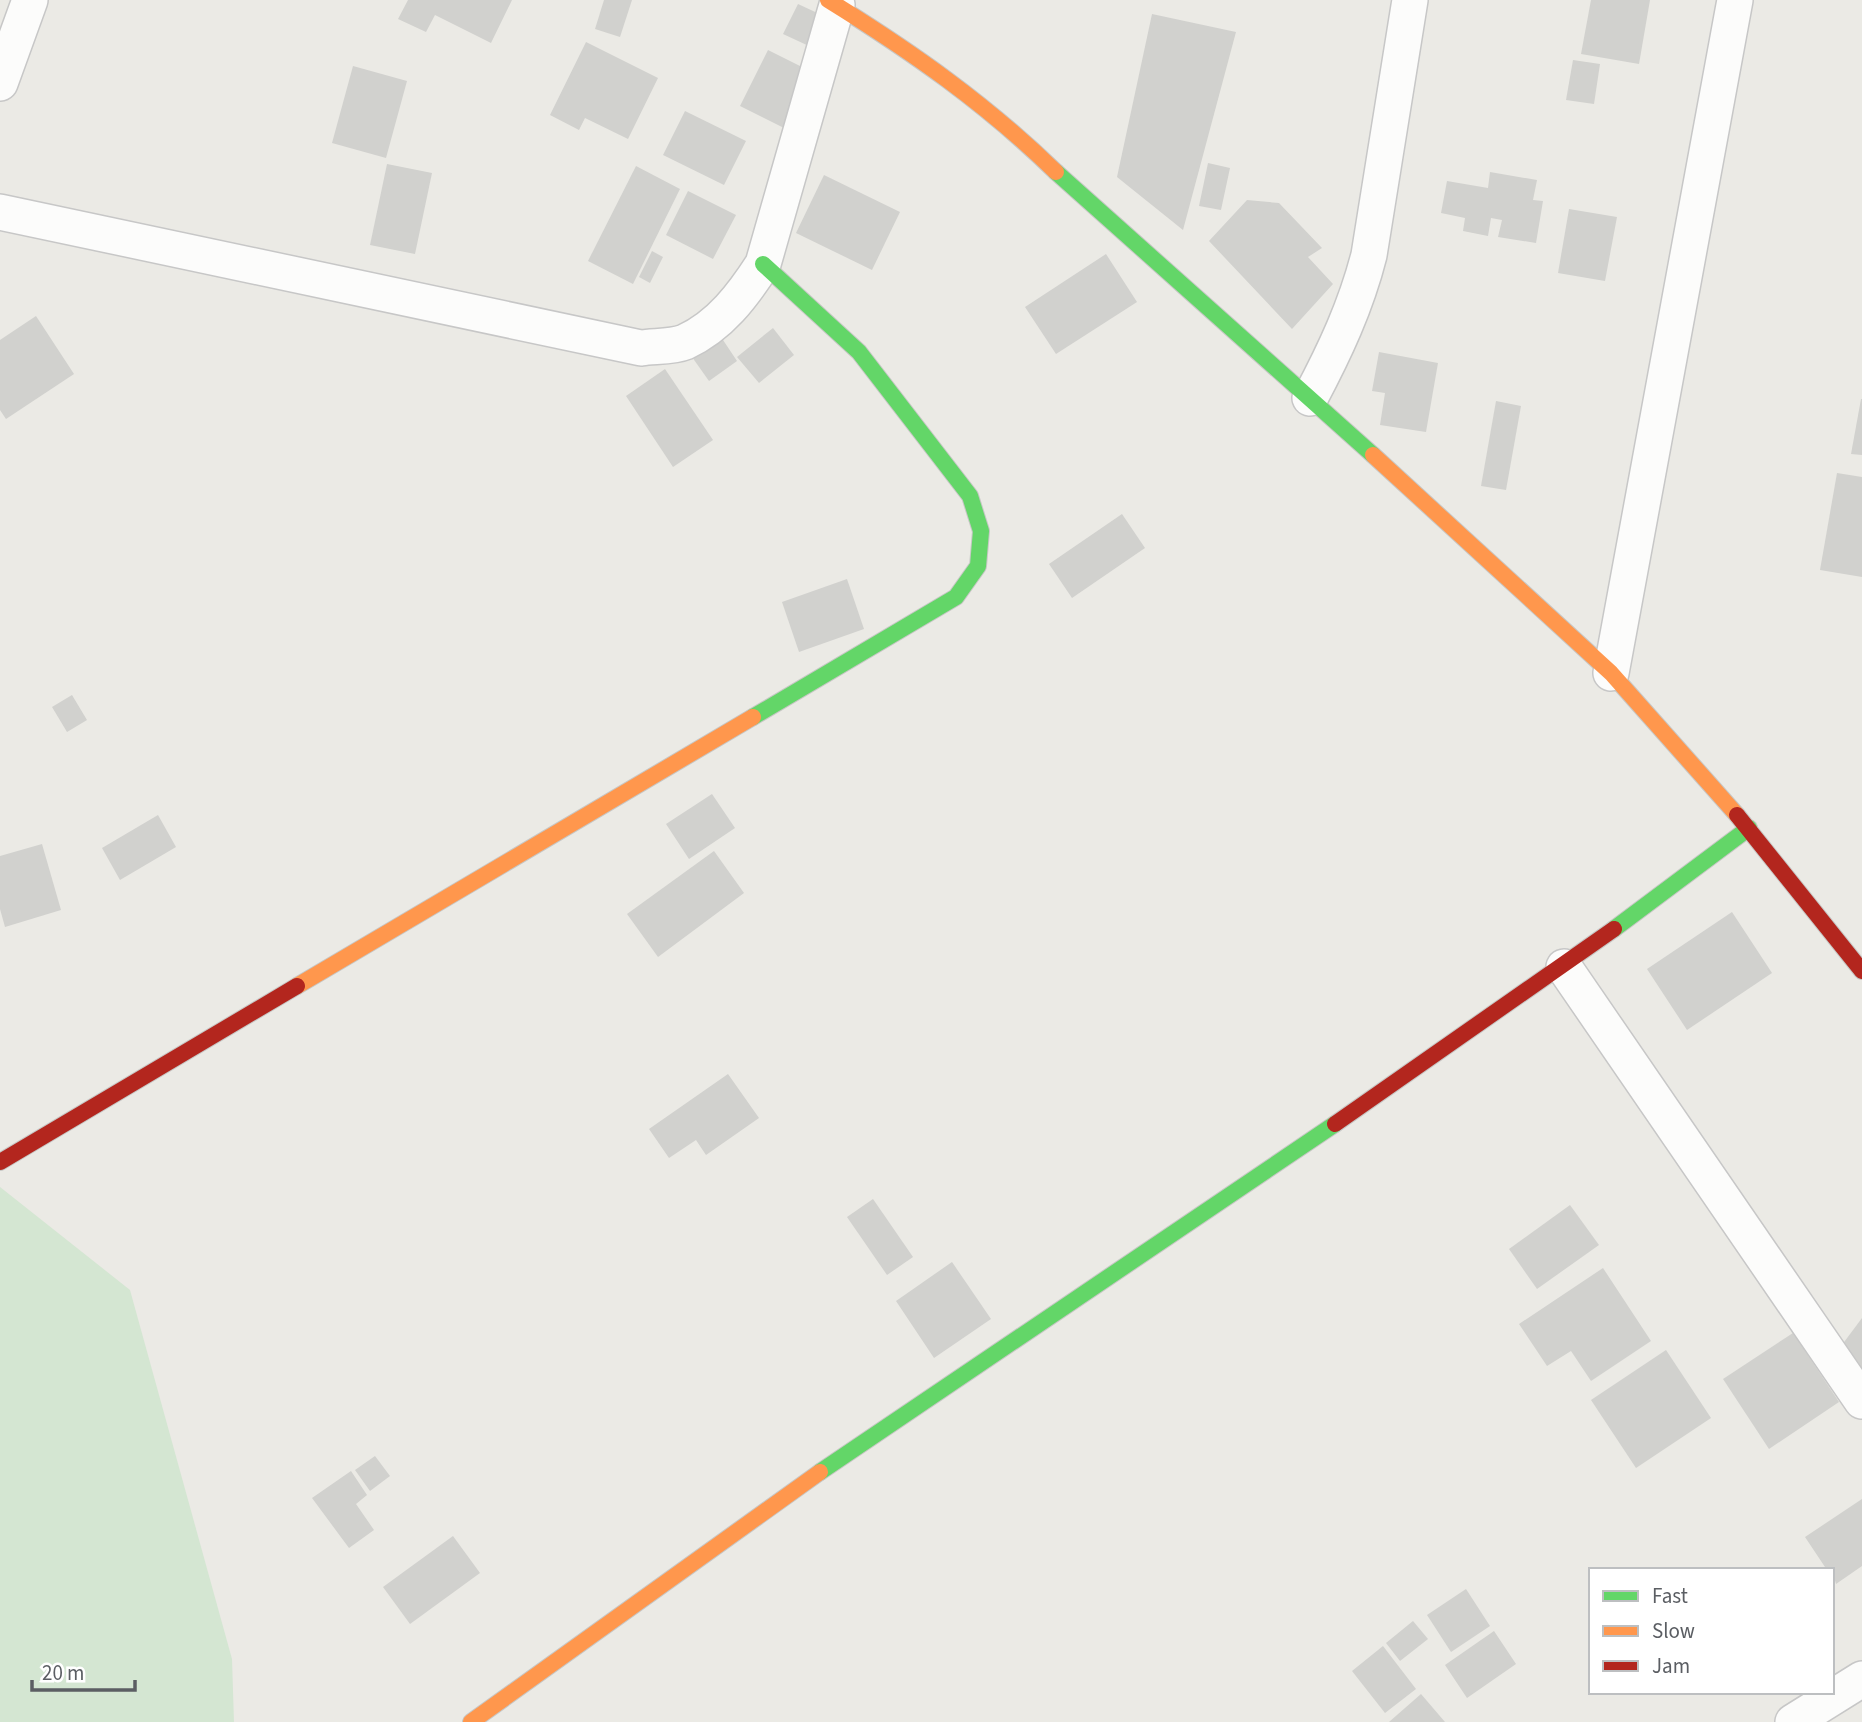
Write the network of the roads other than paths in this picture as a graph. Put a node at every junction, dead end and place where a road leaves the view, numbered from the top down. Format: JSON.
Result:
{"nodes":[{"id":1,"x":30,"y":0,"type":"edge"},
{"id":2,"x":1410,"y":0,"type":"edge"},
{"id":3,"x":1735,"y":0,"type":"edge"},
{"id":4,"x":832,"y":3,"type":"edge"},
{"id":5,"x":0,"y":83,"type":"edge"},
{"id":6,"x":0,"y":212,"type":"edge"},
{"id":7,"x":763,"y":264,"type":"junction"},
{"id":8,"x":1310,"y":398,"type":"junction"},
{"id":9,"x":1611,"y":673,"type":"junction"},
{"id":10,"x":1749,"y":828,"type":"junction"},
{"id":11,"x":1564,"y":967,"type":"junction"},
{"id":12,"x":1862,"y":971,"type":"edge"},
{"id":13,"x":0,"y":1162,"type":"edge"},
{"id":14,"x":1862,"y":1401,"type":"edge"},
{"id":15,"x":1862,"y":1679,"type":"edge"},
{"id":16,"x":471,"y":1722,"type":"edge"},
{"id":17,"x":1793,"y":1722,"type":"edge"}],
"edges":[{"from":1,"to":5,"type":"street"},
{"from":2,"to":8,"type":"street"},
{"from":3,"to":9,"type":"street"},
{"from":4,"to":7,"type":"street"},
{"from":4,"to":8,"type":"street"},
{"from":6,"to":7,"type":"street"},
{"from":7,"to":13,"type":"street"},
{"from":8,"to":9,"type":"street"},
{"from":9,"to":10,"type":"street"},
{"from":10,"to":11,"type":"street"},
{"from":10,"to":12,"type":"street"},
{"from":11,"to":14,"type":"street"},
{"from":11,"to":16,"type":"street"},
{"from":15,"to":17,"type":"street"}]}
